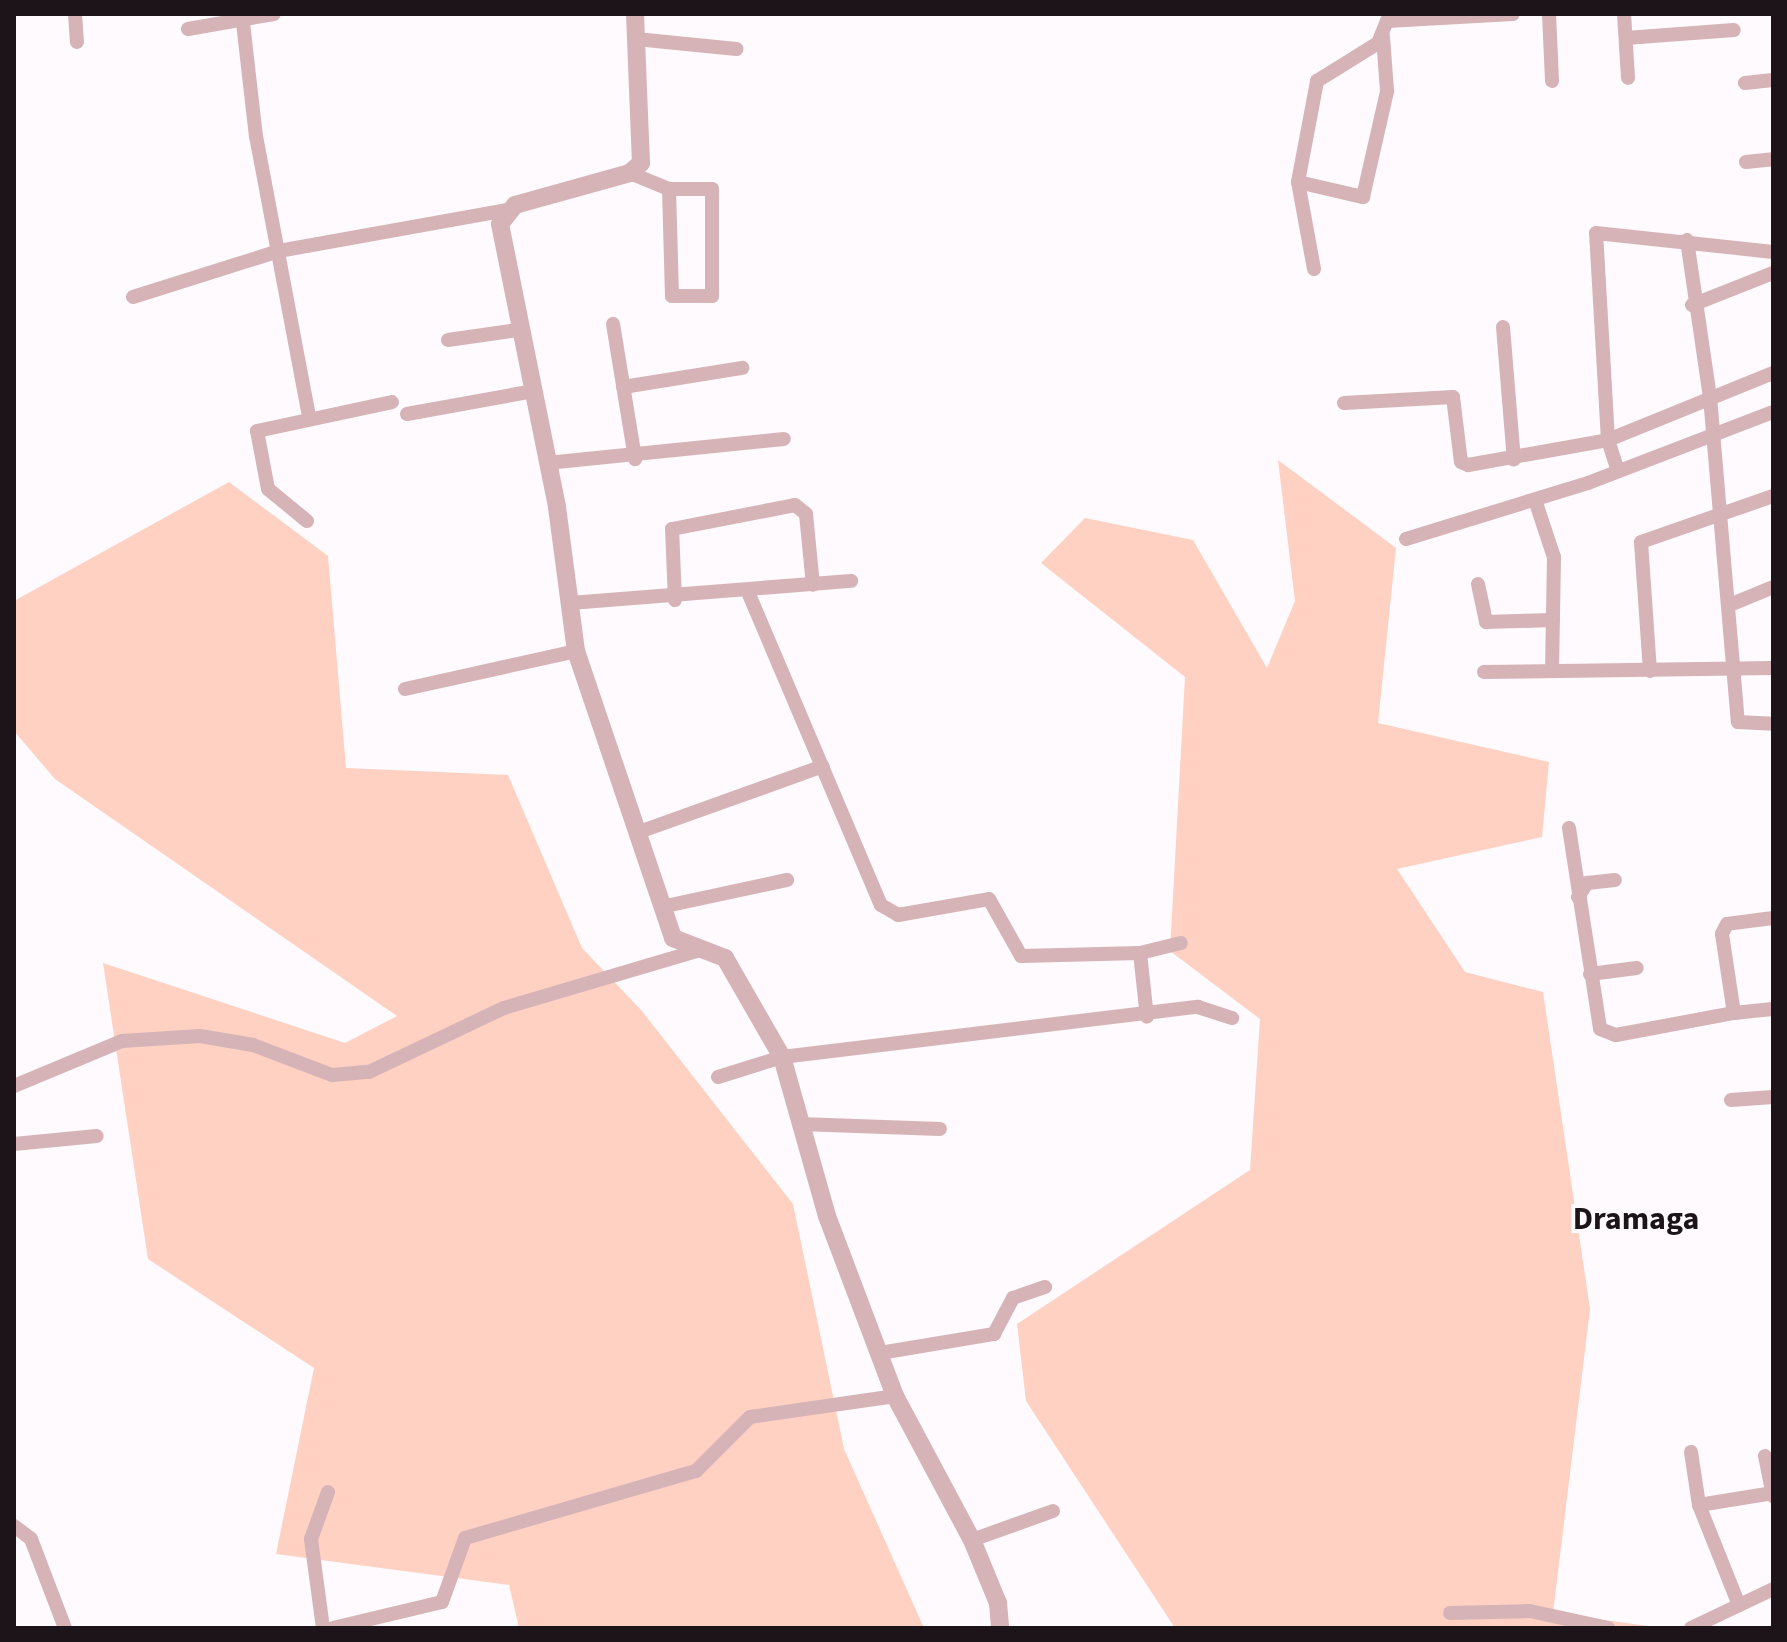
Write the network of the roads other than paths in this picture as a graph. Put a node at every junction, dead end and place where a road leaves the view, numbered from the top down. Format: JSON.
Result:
{"nodes":[{"id":1,"x":75,"y":14,"type":"edge"},
{"id":2,"x":274,"y":14,"type":"edge"},
{"id":3,"x":635,"y":14,"type":"edge"},
{"id":4,"x":1513,"y":14,"type":"edge"},
{"id":5,"x":1549,"y":14,"type":"edge"},
{"id":6,"x":1624,"y":14,"type":"edge"},
{"id":7,"x":242,"y":16,"type":"edge"},
{"id":8,"x":1386,"y":17,"type":"edge"},
{"id":9,"x":188,"y":29,"type":"dead end"},
{"id":10,"x":1734,"y":30,"type":"dead end"},
{"id":11,"x":1383,"y":36,"type":"junction"},
{"id":12,"x":1626,"y":38,"type":"junction"},
{"id":13,"x":636,"y":39,"type":"junction"},
{"id":14,"x":77,"y":42,"type":"dead end"},
{"id":15,"x":737,"y":49,"type":"dead end"},
{"id":16,"x":1628,"y":78,"type":"dead end"},
{"id":17,"x":1773,"y":80,"type":"edge"},
{"id":18,"x":1552,"y":81,"type":"dead end"},
{"id":19,"x":1745,"y":83,"type":"dead end"},
{"id":20,"x":1773,"y":159,"type":"edge"},
{"id":21,"x":1746,"y":162,"type":"dead end"},
{"id":22,"x":630,"y":173,"type":"junction"},
{"id":23,"x":1298,"y":182,"type":"junction"},
{"id":24,"x":669,"y":189,"type":"junction"},
{"id":25,"x":506,"y":210,"type":"junction"},
{"id":26,"x":1687,"y":240,"type":"junction"},
{"id":27,"x":279,"y":251,"type":"junction"},
{"id":28,"x":1773,"y":252,"type":"edge"},
{"id":29,"x":1314,"y":269,"type":"dead end"},
{"id":30,"x":1773,"y":273,"type":"edge"},
{"id":31,"x":133,"y":297,"type":"dead end"},
{"id":32,"x":1692,"y":305,"type":"junction"},
{"id":33,"x":613,"y":324,"type":"dead end"},
{"id":34,"x":1503,"y":327,"type":"dead end"},
{"id":35,"x":517,"y":330,"type":"junction"},
{"id":36,"x":448,"y":340,"type":"dead end"},
{"id":37,"x":742,"y":368,"type":"dead end"},
{"id":38,"x":1773,"y":373,"type":"edge"},
{"id":39,"x":623,"y":387,"type":"junction"},
{"id":40,"x":528,"y":392,"type":"junction"},
{"id":41,"x":1710,"y":397,"type":"junction"},
{"id":42,"x":392,"y":402,"type":"dead end"},
{"id":43,"x":1344,"y":403,"type":"dead end"},
{"id":44,"x":1773,"y":412,"type":"edge"},
{"id":45,"x":407,"y":414,"type":"dead end"},
{"id":46,"x":309,"y":416,"type":"junction"},
{"id":47,"x":1713,"y":436,"type":"junction"},
{"id":48,"x":784,"y":439,"type":"dead end"},
{"id":49,"x":1608,"y":440,"type":"junction"},
{"id":50,"x":635,"y":459,"type":"junction"},
{"id":51,"x":1514,"y":460,"type":"junction"},
{"id":52,"x":547,"y":463,"type":"junction"},
{"id":53,"x":1618,"y":471,"type":"junction"},
{"id":54,"x":1773,"y":496,"type":"edge"},
{"id":55,"x":1535,"y":500,"type":"junction"},
{"id":56,"x":1720,"y":516,"type":"junction"},
{"id":57,"x":307,"y":521,"type":"dead end"},
{"id":58,"x":1406,"y":539,"type":"dead end"},
{"id":59,"x":851,"y":581,"type":"dead end"},
{"id":60,"x":1478,"y":584,"type":"dead end"},
{"id":61,"x":813,"y":585,"type":"junction"},
{"id":62,"x":1770,"y":589,"type":"edge"},
{"id":63,"x":748,"y":592,"type":"junction"},
{"id":64,"x":675,"y":600,"type":"junction"},
{"id":65,"x":570,"y":603,"type":"junction"},
{"id":66,"x":1732,"y":604,"type":"junction"},
{"id":67,"x":1553,"y":620,"type":"junction"},
{"id":68,"x":576,"y":651,"type":"junction"},
{"id":69,"x":1773,"y":668,"type":"edge"},
{"id":70,"x":1552,"y":671,"type":"junction"},
{"id":71,"x":1650,"y":671,"type":"junction"},
{"id":72,"x":1484,"y":672,"type":"dead end"},
{"id":73,"x":1738,"y":672,"type":"junction"},
{"id":74,"x":405,"y":689,"type":"dead end"},
{"id":75,"x":1773,"y":724,"type":"edge"},
{"id":76,"x":823,"y":766,"type":"junction"},
{"id":77,"x":1569,"y":828,"type":"dead end"},
{"id":78,"x":639,"y":832,"type":"junction"},
{"id":79,"x":787,"y":880,"type":"dead end"},
{"id":80,"x":1615,"y":880,"type":"dead end"},
{"id":81,"x":1578,"y":897,"type":"junction"},
{"id":82,"x":661,"y":907,"type":"junction"},
{"id":83,"x":1773,"y":918,"type":"edge"},
{"id":84,"x":1181,"y":943,"type":"dead end"},
{"id":85,"x":703,"y":949,"type":"junction"},
{"id":86,"x":1140,"y":953,"type":"junction"},
{"id":87,"x":1637,"y":968,"type":"dead end"},
{"id":88,"x":1590,"y":974,"type":"junction"},
{"id":89,"x":1773,"y":1009,"type":"edge"},
{"id":90,"x":1734,"y":1013,"type":"junction"},
{"id":91,"x":1147,"y":1017,"type":"junction"},
{"id":92,"x":1232,"y":1018,"type":"dead end"},
{"id":93,"x":782,"y":1057,"type":"junction"},
{"id":94,"x":718,"y":1077,"type":"dead end"},
{"id":95,"x":14,"y":1086,"type":"edge"},
{"id":96,"x":1773,"y":1097,"type":"edge"},
{"id":97,"x":1731,"y":1100,"type":"dead end"},
{"id":98,"x":800,"y":1124,"type":"junction"},
{"id":99,"x":940,"y":1129,"type":"dead end"},
{"id":100,"x":97,"y":1136,"type":"dead end"},
{"id":101,"x":14,"y":1144,"type":"edge"},
{"id":102,"x":1045,"y":1287,"type":"dead end"},
{"id":103,"x":880,"y":1353,"type":"junction"},
{"id":104,"x":895,"y":1396,"type":"junction"},
{"id":105,"x":1691,"y":1452,"type":"dead end"},
{"id":106,"x":1765,"y":1456,"type":"dead end"},
{"id":107,"x":328,"y":1492,"type":"dead end"},
{"id":108,"x":1773,"y":1494,"type":"edge"},
{"id":109,"x":1699,"y":1505,"type":"junction"},
{"id":110,"x":1053,"y":1511,"type":"dead end"},
{"id":111,"x":14,"y":1526,"type":"edge"},
{"id":112,"x":972,"y":1540,"type":"junction"},
{"id":113,"x":1773,"y":1589,"type":"edge"},
{"id":114,"x":1739,"y":1605,"type":"junction"},
{"id":115,"x":1450,"y":1613,"type":"dead end"},
{"id":116,"x":65,"y":1628,"type":"edge"},
{"id":117,"x":323,"y":1628,"type":"edge"},
{"id":118,"x":333,"y":1628,"type":"edge"},
{"id":119,"x":1000,"y":1628,"type":"edge"},
{"id":120,"x":1608,"y":1628,"type":"edge"},
{"id":121,"x":1691,"y":1628,"type":"edge"}],
"edges":[{"from":1,"to":14,"type":"street"},
{"from":2,"to":7,"type":"street"},
{"from":3,"to":13,"type":"street"},
{"from":4,"to":8,"type":"street"},
{"from":5,"to":18,"type":"street"},
{"from":6,"to":12,"type":"street"},
{"from":7,"to":9,"type":"street"},
{"from":7,"to":27,"type":"street"},
{"from":8,"to":11,"type":"street"},
{"from":10,"to":12,"type":"street"},
{"from":11,"to":23,"type":"street"},
{"from":11,"to":23,"type":"street"},
{"from":12,"to":16,"type":"street"},
{"from":13,"to":15,"type":"street"},
{"from":13,"to":22,"type":"street"},
{"from":17,"to":19,"type":"street"},
{"from":20,"to":21,"type":"street"},
{"from":22,"to":24,"type":"street"},
{"from":22,"to":25,"type":"street"},
{"from":23,"to":29,"type":"street"},
{"from":24,"to":24,"type":"street"},
{"from":25,"to":27,"type":"street"},
{"from":25,"to":35,"type":"street"},
{"from":26,"to":28,"type":"street"},
{"from":26,"to":32,"type":"street"},
{"from":26,"to":49,"type":"street"},
{"from":27,"to":31,"type":"street"},
{"from":27,"to":46,"type":"street"},
{"from":30,"to":32,"type":"street"},
{"from":32,"to":41,"type":"street"},
{"from":33,"to":39,"type":"street"},
{"from":34,"to":51,"type":"street"},
{"from":35,"to":36,"type":"street"},
{"from":35,"to":40,"type":"street"},
{"from":37,"to":39,"type":"street"},
{"from":38,"to":41,"type":"street"},
{"from":39,"to":50,"type":"street"},
{"from":40,"to":45,"type":"street"},
{"from":40,"to":52,"type":"street"},
{"from":41,"to":47,"type":"street"},
{"from":41,"to":49,"type":"street"},
{"from":42,"to":46,"type":"street"},
{"from":43,"to":51,"type":"street"},
{"from":44,"to":47,"type":"street"},
{"from":46,"to":57,"type":"street"},
{"from":47,"to":53,"type":"street"},
{"from":47,"to":56,"type":"street"},
{"from":48,"to":50,"type":"street"},
{"from":49,"to":51,"type":"street"},
{"from":49,"to":53,"type":"street"},
{"from":50,"to":52,"type":"street"},
{"from":52,"to":65,"type":"street"},
{"from":53,"to":55,"type":"street"},
{"from":54,"to":56,"type":"street"},
{"from":55,"to":58,"type":"street"},
{"from":55,"to":67,"type":"street"},
{"from":56,"to":66,"type":"street"},
{"from":56,"to":71,"type":"street"},
{"from":59,"to":61,"type":"street"},
{"from":60,"to":67,"type":"street"},
{"from":61,"to":63,"type":"street"},
{"from":61,"to":64,"type":"street"},
{"from":62,"to":66,"type":"street"},
{"from":63,"to":64,"type":"street"},
{"from":63,"to":76,"type":"street"},
{"from":64,"to":65,"type":"street"},
{"from":65,"to":68,"type":"street"},
{"from":66,"to":73,"type":"street"},
{"from":67,"to":70,"type":"street"},
{"from":68,"to":74,"type":"street"},
{"from":68,"to":78,"type":"street"},
{"from":69,"to":73,"type":"street"},
{"from":70,"to":71,"type":"street"},
{"from":70,"to":72,"type":"street"},
{"from":71,"to":73,"type":"street"},
{"from":73,"to":75,"type":"street"},
{"from":76,"to":78,"type":"street"},
{"from":76,"to":86,"type":"street"},
{"from":77,"to":81,"type":"street"},
{"from":78,"to":82,"type":"street"},
{"from":79,"to":82,"type":"street"},
{"from":80,"to":81,"type":"street"},
{"from":81,"to":88,"type":"street"},
{"from":82,"to":85,"type":"street"},
{"from":83,"to":90,"type":"street"},
{"from":84,"to":86,"type":"street"},
{"from":85,"to":93,"type":"street"},
{"from":85,"to":95,"type":"street"},
{"from":86,"to":91,"type":"street"},
{"from":87,"to":88,"type":"street"},
{"from":88,"to":90,"type":"street"},
{"from":89,"to":90,"type":"street"},
{"from":91,"to":92,"type":"street"},
{"from":91,"to":93,"type":"street"},
{"from":93,"to":94,"type":"street"},
{"from":93,"to":98,"type":"street"},
{"from":96,"to":97,"type":"street"},
{"from":98,"to":99,"type":"street"},
{"from":98,"to":103,"type":"street"},
{"from":100,"to":101,"type":"street"},
{"from":102,"to":103,"type":"street"},
{"from":103,"to":104,"type":"street"},
{"from":104,"to":112,"type":"street"},
{"from":104,"to":118,"type":"street"},
{"from":105,"to":109,"type":"street"},
{"from":106,"to":108,"type":"street"},
{"from":107,"to":117,"type":"street"},
{"from":108,"to":109,"type":"street"},
{"from":109,"to":114,"type":"street"},
{"from":110,"to":112,"type":"street"},
{"from":111,"to":116,"type":"street"},
{"from":112,"to":119,"type":"street"},
{"from":113,"to":114,"type":"street"},
{"from":114,"to":121,"type":"street"},
{"from":115,"to":120,"type":"street"}]}
